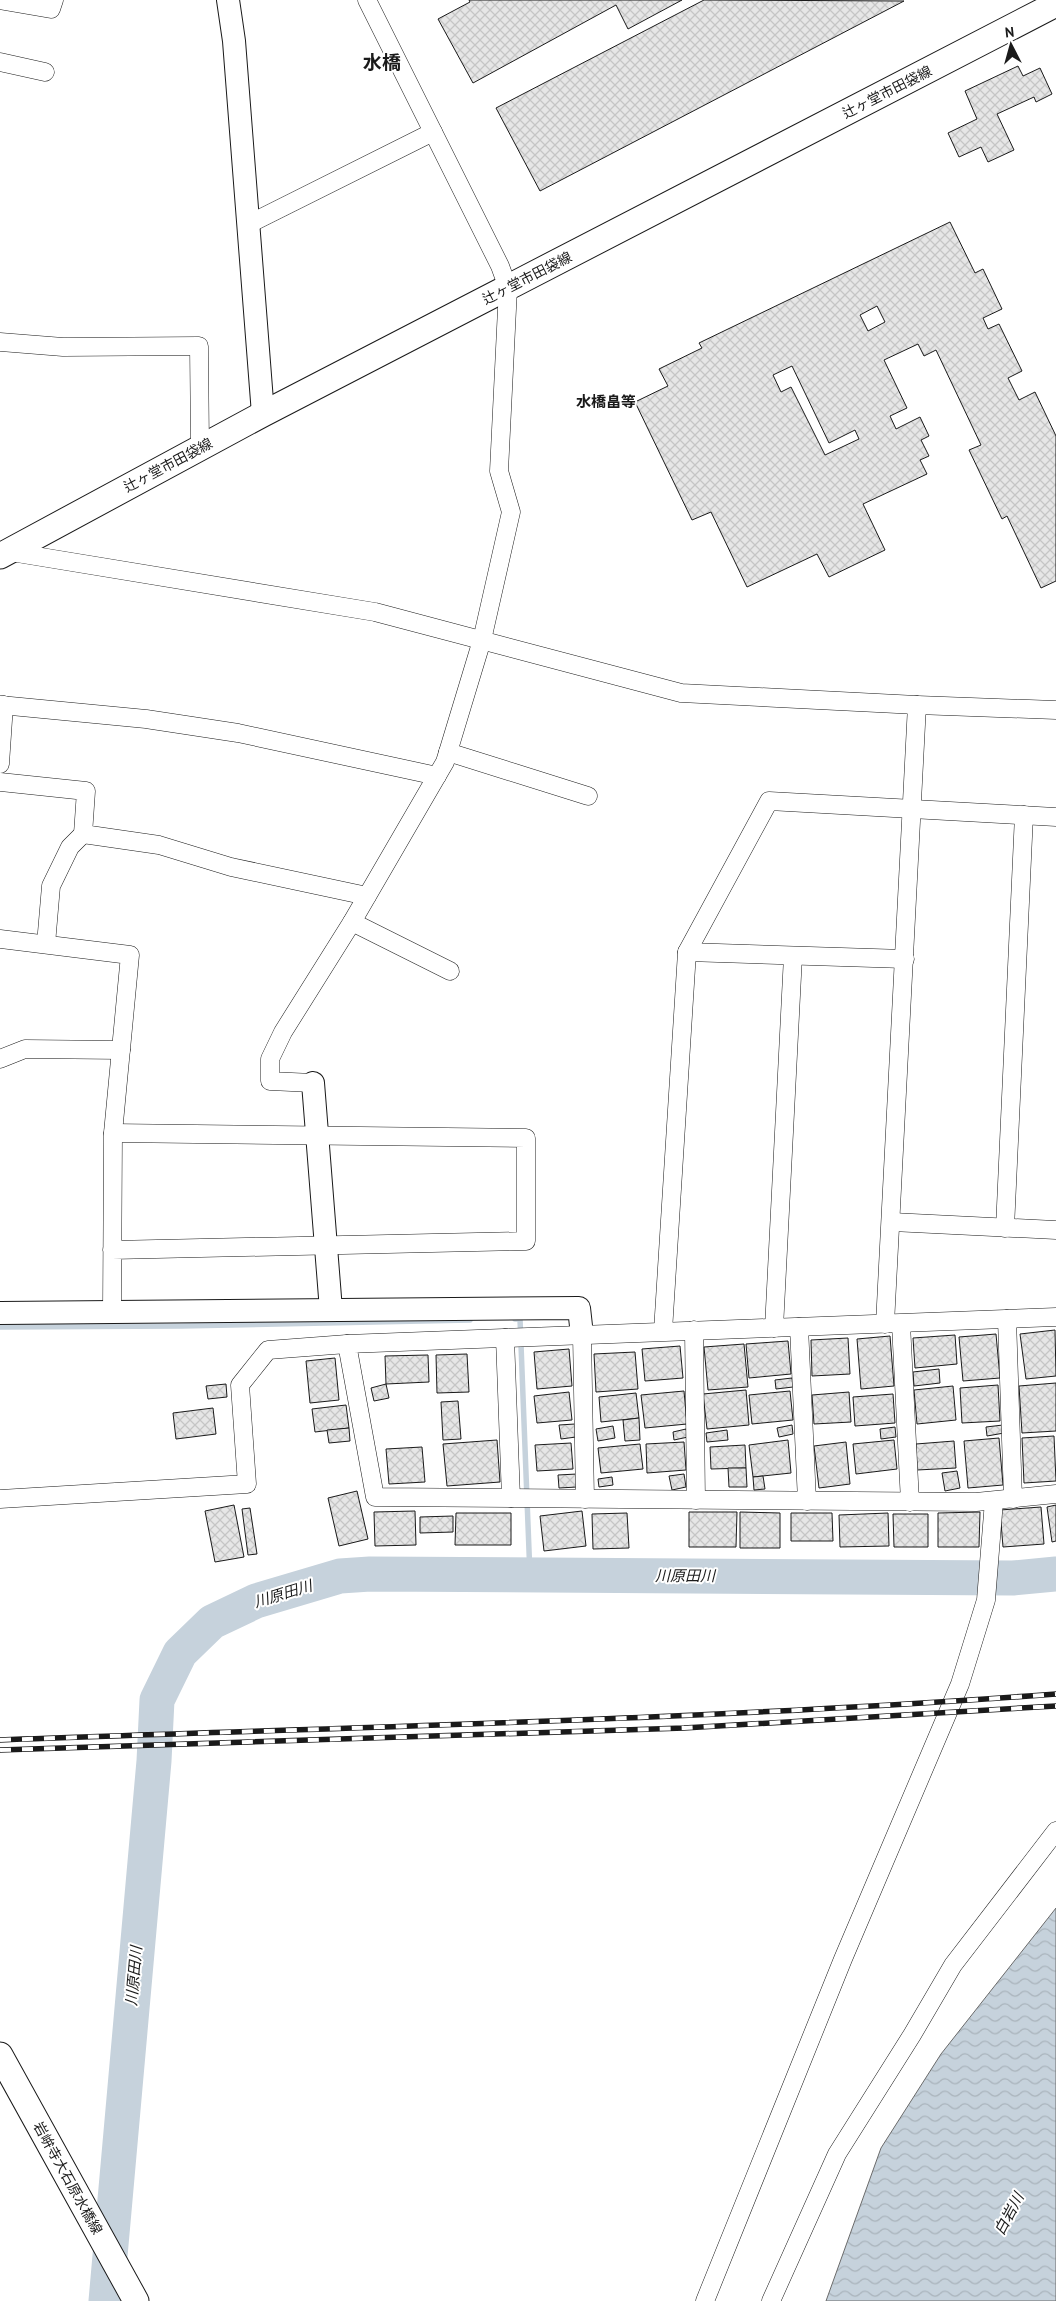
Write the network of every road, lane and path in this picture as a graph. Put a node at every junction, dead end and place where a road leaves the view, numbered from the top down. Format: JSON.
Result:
{"nodes":[{"id":1,"x":0,"y":0,"type":"edge"},
{"id":2,"x":54,"y":0,"type":"edge"},
{"id":3,"x":228,"y":0,"type":"edge"},
{"id":4,"x":367,"y":0,"type":"edge"},
{"id":5,"x":1056,"y":4,"type":"edge"},
{"id":6,"x":0,"y":62,"type":"edge"},
{"id":7,"x":45,"y":72,"type":"dead end"},
{"id":8,"x":433,"y":132,"type":"junction"},
{"id":9,"x":249,"y":224,"type":"junction"},
{"id":10,"x":508,"y":288,"type":"junction"},
{"id":11,"x":0,"y":342,"type":"edge"},
{"id":12,"x":263,"y":414,"type":"junction"},
{"id":13,"x":200,"y":448,"type":"junction"},
{"id":14,"x":2,"y":552,"type":"edge"},
{"id":15,"x":482,"y":640,"type":"junction"},
{"id":16,"x":2,"y":705,"type":"edge"},
{"id":17,"x":917,"y":705,"type":"junction"},
{"id":18,"x":1056,"y":710,"type":"edge"},
{"id":19,"x":448,"y":752,"type":"junction"},
{"id":20,"x":0,"y":764,"type":"edge"},
{"id":21,"x":437,"y":776,"type":"junction"},
{"id":22,"x":0,"y":782,"type":"edge"},
{"id":23,"x":588,"y":796,"type":"dead end"},
{"id":24,"x":911,"y":808,"type":"junction"},
{"id":25,"x":1024,"y":815,"type":"junction"},
{"id":26,"x":1056,"y":817,"type":"edge"},
{"id":27,"x":83,"y":834,"type":"junction"},
{"id":28,"x":367,"y":896,"type":"junction"},
{"id":29,"x":352,"y":922,"type":"junction"},
{"id":30,"x":0,"y":939,"type":"edge"},
{"id":31,"x":46,"y":944,"type":"junction"},
{"id":32,"x":687,"y":952,"type":"junction"},
{"id":33,"x":793,"y":956,"type":"junction"},
{"id":34,"x":905,"y":959,"type":"junction"},
{"id":35,"x":450,"y":971,"type":"dead end"},
{"id":36,"x":121,"y":1050,"type":"junction"},
{"id":37,"x":0,"y":1059,"type":"edge"},
{"id":38,"x":313,"y":1083,"type":"joint"},
{"id":39,"x":113,"y":1133,"type":"junction"},
{"id":40,"x":317,"y":1135,"type":"junction"},
{"id":41,"x":892,"y":1222,"type":"junction"},
{"id":42,"x":1005,"y":1228,"type":"junction"},
{"id":43,"x":1056,"y":1230,"type":"edge"},
{"id":44,"x":326,"y":1244,"type":"junction"},
{"id":45,"x":112,"y":1250,"type":"junction"},
{"id":46,"x":331,"y":1310,"type":"junction"},
{"id":47,"x":112,"y":1312,"type":"junction"},
{"id":48,"x":0,"y":1314,"type":"edge"},
{"id":49,"x":1056,"y":1317,"type":"edge"},
{"id":50,"x":1007,"y":1319,"type":"junction"},
{"id":51,"x":893,"y":1324,"type":"junction"},
{"id":52,"x":799,"y":1327,"type":"junction"},
{"id":53,"x":774,"y":1328,"type":"junction"},
{"id":54,"x":694,"y":1330,"type":"junction"},
{"id":55,"x":663,"y":1331,"type":"junction"},
{"id":56,"x":582,"y":1335,"type":"junction"},
{"id":57,"x":505,"y":1338,"type":"junction"},
{"id":58,"x":347,"y":1344,"type":"junction"},
{"id":59,"x":1056,"y":1494,"type":"edge"},
{"id":60,"x":0,"y":1498,"type":"edge"},
{"id":61,"x":511,"y":1498,"type":"junction"},
{"id":62,"x":585,"y":1499,"type":"junction"},
{"id":63,"x":1013,"y":1499,"type":"junction"},
{"id":64,"x":696,"y":1500,"type":"junction"},
{"id":65,"x":994,"y":1500,"type":"junction"},
{"id":66,"x":806,"y":1501,"type":"junction"},
{"id":67,"x":910,"y":1502,"type":"junction"},
{"id":68,"x":1056,"y":1831,"type":"edge"},
{"id":69,"x":0,"y":2055,"type":"edge"},
{"id":70,"x":136,"y":2301,"type":"edge"},
{"id":71,"x":705,"y":2301,"type":"edge"},
{"id":72,"x":771,"y":2301,"type":"edge"}],
"edges":[{"from":1,"to":2,"type":"street"},
{"from":3,"to":9,"type":"street"},
{"from":4,"to":8,"type":"street"},
{"from":5,"to":10,"type":"main road","name":"辻ヶ堂市田袋線"},
{"from":6,"to":7,"type":"street"},
{"from":8,"to":9,"type":"street"},
{"from":8,"to":10,"type":"street"},
{"from":9,"to":12,"type":"street"},
{"from":10,"to":12,"type":"main road","name":"辻ヶ堂市田袋線"},
{"from":10,"to":15,"type":"street"},
{"from":11,"to":13,"type":"street"},
{"from":12,"to":13,"type":"main road","name":"辻ヶ堂市田袋線"},
{"from":13,"to":14,"type":"main road","name":"辻ヶ堂市田袋線"},
{"from":14,"to":15,"type":"street"},
{"from":15,"to":17,"type":"street"},
{"from":15,"to":19,"type":"street"},
{"from":16,"to":20,"type":"street"},
{"from":16,"to":21,"type":"street"},
{"from":17,"to":18,"type":"street"},
{"from":17,"to":24,"type":"street"},
{"from":19,"to":21,"type":"street"},
{"from":19,"to":23,"type":"street"},
{"from":21,"to":28,"type":"street"},
{"from":22,"to":27,"type":"street"},
{"from":24,"to":25,"type":"street"},
{"from":24,"to":32,"type":"street"},
{"from":24,"to":34,"type":"street"},
{"from":25,"to":26,"type":"street"},
{"from":25,"to":42,"type":"street"},
{"from":27,"to":28,"type":"street"},
{"from":27,"to":31,"type":"street"},
{"from":28,"to":29,"type":"street"},
{"from":29,"to":35,"type":"street"},
{"from":29,"to":38,"type":"street"},
{"from":30,"to":31,"type":"street"},
{"from":31,"to":36,"type":"street"},
{"from":32,"to":33,"type":"street"},
{"from":32,"to":55,"type":"street"},
{"from":33,"to":34,"type":"street"},
{"from":33,"to":53,"type":"street"},
{"from":34,"to":41,"type":"street"},
{"from":36,"to":37,"type":"street"},
{"from":36,"to":39,"type":"street"},
{"from":38,"to":40,"type":"street"},
{"from":39,"to":40,"type":"street"},
{"from":39,"to":45,"type":"street"},
{"from":40,"to":44,"type":"street"},
{"from":40,"to":44,"type":"street"},
{"from":41,"to":42,"type":"street"},
{"from":41,"to":51,"type":"street"},
{"from":42,"to":43,"type":"street"},
{"from":44,"to":45,"type":"street"},
{"from":44,"to":46,"type":"street"},
{"from":45,"to":47,"type":"street"},
{"from":46,"to":47,"type":"street"},
{"from":46,"to":56,"type":"street"},
{"from":47,"to":48,"type":"street"},
{"from":49,"to":50,"type":"street"},
{"from":50,"to":51,"type":"street"},
{"from":50,"to":63,"type":"street"},
{"from":51,"to":52,"type":"street"},
{"from":51,"to":67,"type":"street"},
{"from":52,"to":53,"type":"street"},
{"from":52,"to":66,"type":"street"},
{"from":53,"to":54,"type":"street"},
{"from":54,"to":55,"type":"street"},
{"from":54,"to":64,"type":"street"},
{"from":55,"to":56,"type":"street"},
{"from":56,"to":57,"type":"street"},
{"from":56,"to":62,"type":"street"},
{"from":57,"to":58,"type":"street"},
{"from":57,"to":61,"type":"street"},
{"from":58,"to":60,"type":"street"},
{"from":58,"to":61,"type":"street"},
{"from":59,"to":63,"type":"street"},
{"from":61,"to":62,"type":"street"},
{"from":62,"to":64,"type":"street"},
{"from":63,"to":65,"type":"street"},
{"from":64,"to":66,"type":"street"},
{"from":65,"to":67,"type":"street"},
{"from":65,"to":71,"type":"street"},
{"from":66,"to":67,"type":"street"},
{"from":68,"to":72,"type":"street"},
{"from":69,"to":70,"type":"main road","name":"岩峅寺大石原水橋線"}]}
